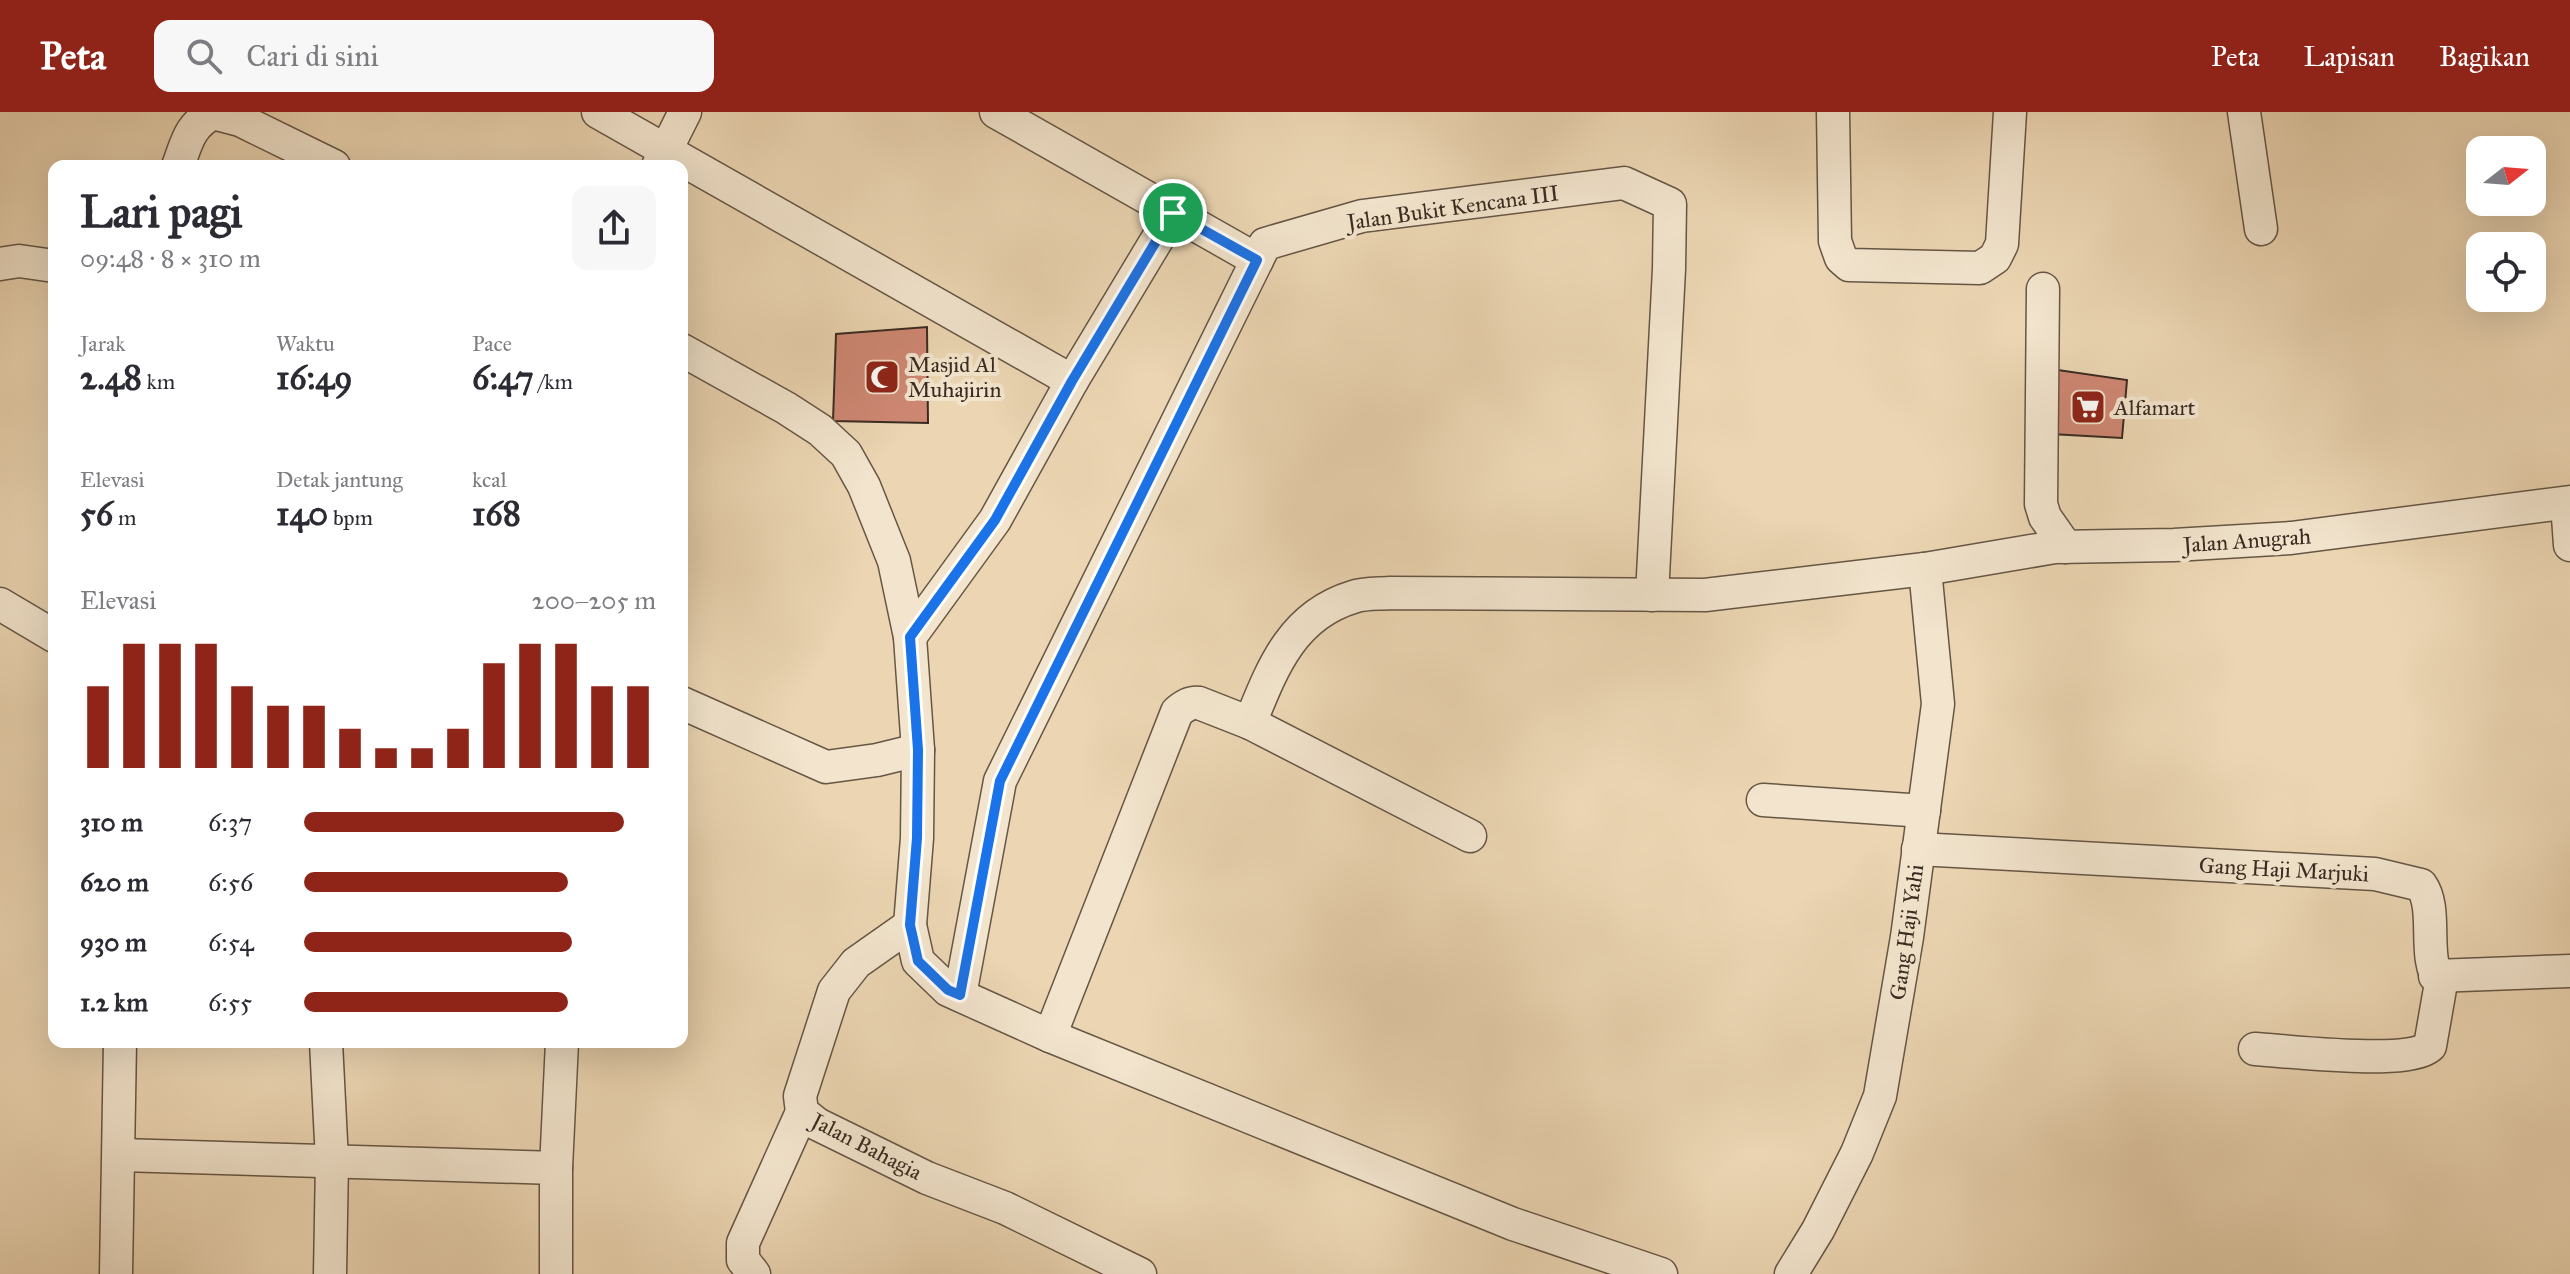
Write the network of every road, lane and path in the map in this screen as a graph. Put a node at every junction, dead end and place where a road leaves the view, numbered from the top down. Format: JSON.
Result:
{"nodes":[{"id":1,"x":598,"y":112,"type":"edge"},
{"id":2,"x":685,"y":112,"type":"edge"},
{"id":3,"x":996,"y":112,"type":"edge"},
{"id":4,"x":1833,"y":112,"type":"edge"},
{"id":5,"x":2010,"y":112,"type":"edge"},
{"id":6,"x":2244,"y":112,"type":"edge"},
{"id":7,"x":662,"y":158,"type":"edge"},
{"id":8,"x":180,"y":160,"type":"edge"},
{"id":9,"x":322,"y":160,"type":"edge"},
{"id":10,"x":688,"y":172,"type":"edge"},
{"id":11,"x":1173,"y":213,"type":"junction"},
{"id":12,"x":2261,"y":229,"type":"dead end"},
{"id":13,"x":1257,"y":260,"type":"junction"},
{"id":14,"x":0,"y":264,"type":"edge"},
{"id":15,"x":48,"y":265,"type":"edge"},
{"id":16,"x":2043,"y":289,"type":"dead end"},
{"id":17,"x":688,"y":353,"type":"edge"},
{"id":18,"x":1072,"y":381,"type":"junction"},
{"id":19,"x":2568,"y":503,"type":"edge"},
{"id":20,"x":2570,"y":545,"type":"edge"},
{"id":21,"x":2066,"y":547,"type":"junction"},
{"id":22,"x":1925,"y":569,"type":"junction"},
{"id":23,"x":1652,"y":595,"type":"junction"},
{"id":24,"x":0,"y":604,"type":"edge"},
{"id":25,"x":48,"y":632,"type":"edge"},
{"id":26,"x":910,"y":637,"type":"junction"},
{"id":27,"x":688,"y":706,"type":"edge"},
{"id":28,"x":1250,"y":723,"type":"junction"},
{"id":29,"x":918,"y":750,"type":"junction"},
{"id":30,"x":1763,"y":800,"type":"dead end"},
{"id":31,"x":1924,"y":811,"type":"junction"},
{"id":32,"x":1470,"y":836,"type":"dead end"},
{"id":33,"x":1918,"y":849,"type":"junction"},
{"id":34,"x":910,"y":925,"type":"junction"},
{"id":35,"x":2570,"y":971,"type":"edge"},
{"id":36,"x":2435,"y":976,"type":"junction"},
{"id":37,"x":960,"y":995,"type":"junction"},
{"id":38,"x":1050,"y":1036,"type":"junction"},
{"id":39,"x":120,"y":1048,"type":"edge"},
{"id":40,"x":326,"y":1048,"type":"edge"},
{"id":41,"x":562,"y":1048,"type":"edge"},
{"id":42,"x":2255,"y":1049,"type":"dead end"},
{"id":43,"x":802,"y":1112,"type":"junction"},
{"id":44,"x":120,"y":1155,"type":"junction"},
{"id":45,"x":332,"y":1161,"type":"junction"},
{"id":46,"x":556,"y":1168,"type":"junction"},
{"id":47,"x":116,"y":1274,"type":"edge"},
{"id":48,"x":330,"y":1274,"type":"edge"},
{"id":49,"x":556,"y":1274,"type":"edge"},
{"id":50,"x":754,"y":1274,"type":"edge"},
{"id":51,"x":1140,"y":1274,"type":"edge"},
{"id":52,"x":1661,"y":1274,"type":"edge"},
{"id":53,"x":1791,"y":1274,"type":"edge"}],
"edges":[{"from":1,"to":7,"type":"street"},
{"from":2,"to":7,"type":"street"},
{"from":3,"to":11,"type":"street"},
{"from":4,"to":5,"type":"street"},
{"from":6,"to":12,"type":"street"},
{"from":8,"to":9,"type":"street"},
{"from":10,"to":18,"type":"street"},
{"from":11,"to":13,"type":"street"},
{"from":11,"to":18,"type":"street"},
{"from":13,"to":23,"type":"street","name":"Jalan Bukit Kencana III"},
{"from":13,"to":37,"type":"street","name":"Jalan Bukit Kencana III"},
{"from":14,"to":15,"type":"street"},
{"from":16,"to":21,"type":"street"},
{"from":17,"to":26,"type":"street"},
{"from":18,"to":26,"type":"street"},
{"from":19,"to":20,"type":"street"},
{"from":19,"to":21,"type":"street","name":"Jalan Anugrah"},
{"from":21,"to":22,"type":"street","name":"Jalan Anugrah"},
{"from":22,"to":23,"type":"street","name":"Jalan Anugrah"},
{"from":22,"to":31,"type":"street","name":"Gang Haji Yahi"},
{"from":23,"to":28,"type":"street","name":"Jalan Anugrah"},
{"from":24,"to":25,"type":"street"},
{"from":26,"to":29,"type":"street"},
{"from":27,"to":29,"type":"street"},
{"from":28,"to":32,"type":"street"},
{"from":28,"to":38,"type":"street"},
{"from":29,"to":34,"type":"street"},
{"from":30,"to":31,"type":"street"},
{"from":31,"to":33,"type":"street","name":"Gang Haji Yahi"},
{"from":33,"to":36,"type":"street","name":"Gang Haji Marjuki"},
{"from":33,"to":53,"type":"street","name":"Gang Haji Yahi"},
{"from":34,"to":37,"type":"street"},
{"from":34,"to":43,"type":"street","name":"Jalan Bahagia"},
{"from":35,"to":36,"type":"street"},
{"from":36,"to":42,"type":"street","name":"Gang Haji Marjuki"},
{"from":37,"to":38,"type":"street"},
{"from":38,"to":52,"type":"street"},
{"from":39,"to":44,"type":"street"},
{"from":40,"to":45,"type":"street"},
{"from":41,"to":46,"type":"street"},
{"from":43,"to":50,"type":"street"},
{"from":43,"to":51,"type":"street","name":"Jalan Bahagia"},
{"from":44,"to":45,"type":"street"},
{"from":44,"to":47,"type":"street"},
{"from":45,"to":46,"type":"street"},
{"from":45,"to":48,"type":"street"},
{"from":46,"to":49,"type":"street"}]}
